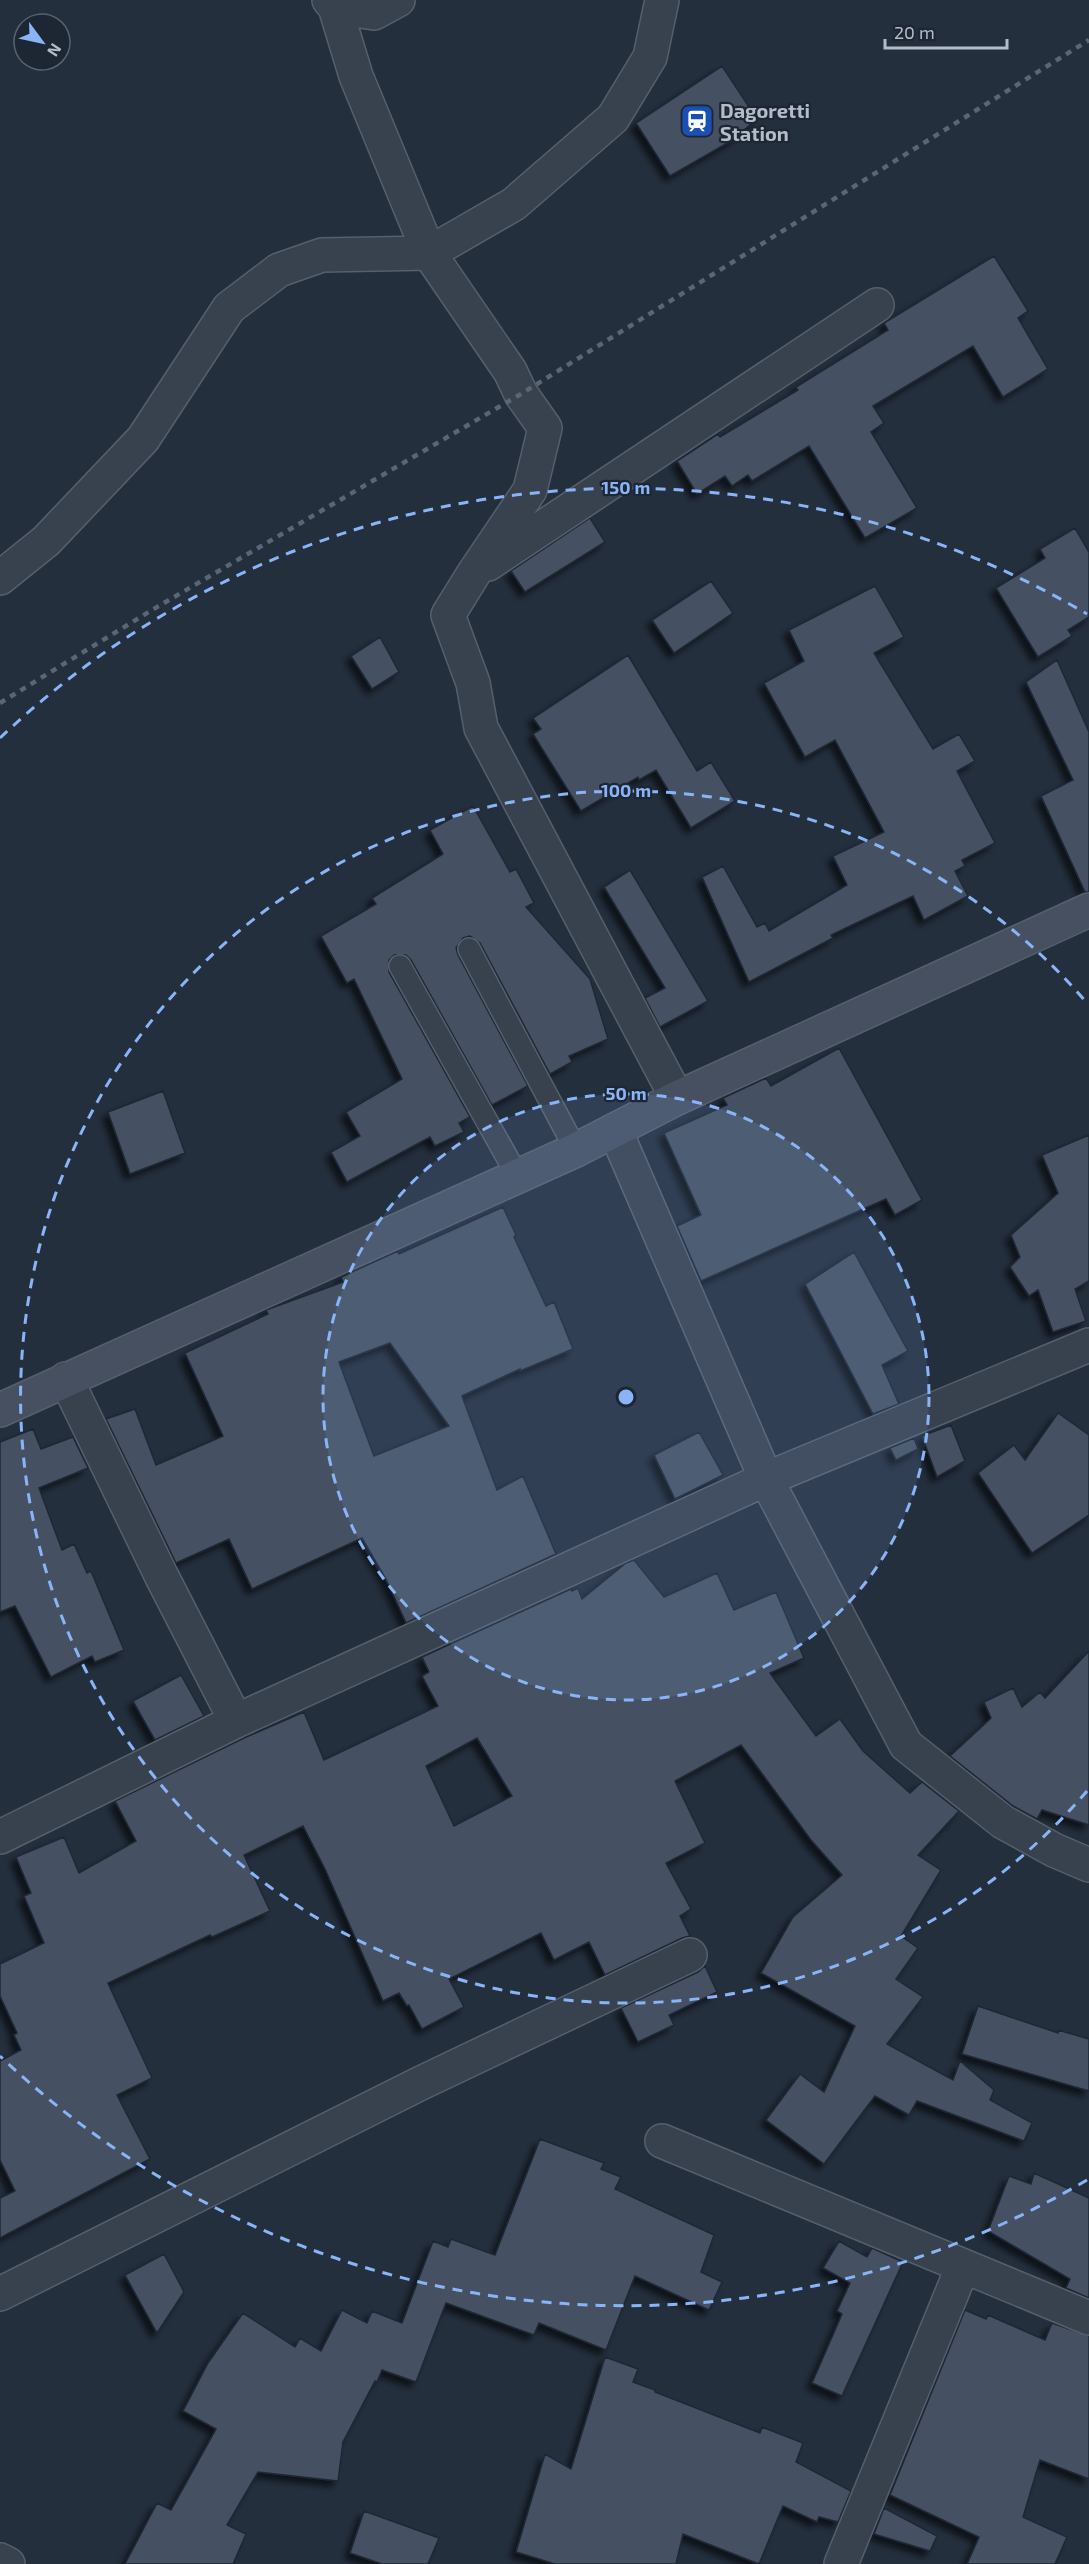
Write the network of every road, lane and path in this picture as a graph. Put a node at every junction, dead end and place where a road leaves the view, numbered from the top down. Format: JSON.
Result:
{"nodes":[{"id":1,"x":398,"y":0,"type":"edge"},
{"id":2,"x":662,"y":0,"type":"edge"},
{"id":3,"x":332,"y":3,"type":"edge"},
{"id":4,"x":429,"y":253,"type":"junction"},
{"id":5,"x":877,"y":305,"type":"dead end"},
{"id":6,"x":474,"y":573,"type":"junction"},
{"id":7,"x":0,"y":578,"type":"edge"},
{"id":8,"x":1089,"y":910,"type":"edge"},
{"id":9,"x":469,"y":949,"type":"dead end"},
{"id":10,"x":400,"y":966,"type":"dead end"},
{"id":11,"x":677,"y":1098,"type":"junction"},
{"id":12,"x":615,"y":1130,"type":"junction"},
{"id":13,"x":576,"y":1150,"type":"junction"},
{"id":14,"x":517,"y":1175,"type":"junction"},
{"id":15,"x":1089,"y":1345,"type":"edge"},
{"id":16,"x":66,"y":1379,"type":"junction"},
{"id":17,"x":0,"y":1410,"type":"edge"},
{"id":18,"x":766,"y":1479,"type":"junction"},
{"id":19,"x":236,"y":1721,"type":"junction"},
{"id":20,"x":0,"y":1837,"type":"edge"},
{"id":21,"x":1089,"y":1865,"type":"edge"},
{"id":22,"x":690,"y":1955,"type":"dead end"},
{"id":23,"x":662,"y":2141,"type":"dead end"},
{"id":24,"x":963,"y":2265,"type":"junction"},
{"id":25,"x":0,"y":2294,"type":"edge"},
{"id":26,"x":1089,"y":2318,"type":"edge"},
{"id":27,"x":0,"y":2560,"type":"edge"},
{"id":28,"x":8,"y":2564,"type":"edge"},
{"id":29,"x":841,"y":2564,"type":"edge"}],
"edges":[{"from":1,"to":3,"type":"street"},
{"from":2,"to":4,"type":"street"},
{"from":3,"to":4,"type":"street"},
{"from":4,"to":6,"type":"street"},
{"from":4,"to":7,"type":"street"},
{"from":5,"to":6,"type":"street"},
{"from":6,"to":11,"type":"street"},
{"from":8,"to":11,"type":"main road"},
{"from":9,"to":13,"type":"lane"},
{"from":10,"to":14,"type":"lane"},
{"from":11,"to":12,"type":"main road"},
{"from":12,"to":13,"type":"main road"},
{"from":12,"to":18,"type":"street"},
{"from":13,"to":14,"type":"main road"},
{"from":14,"to":16,"type":"main road"},
{"from":15,"to":18,"type":"street"},
{"from":16,"to":17,"type":"main road"},
{"from":16,"to":19,"type":"street"},
{"from":18,"to":19,"type":"street"},
{"from":18,"to":21,"type":"street"},
{"from":19,"to":20,"type":"street"},
{"from":22,"to":25,"type":"street"},
{"from":23,"to":24,"type":"street"},
{"from":24,"to":26,"type":"street"},
{"from":24,"to":29,"type":"street"},
{"from":27,"to":28,"type":"street"}]}
